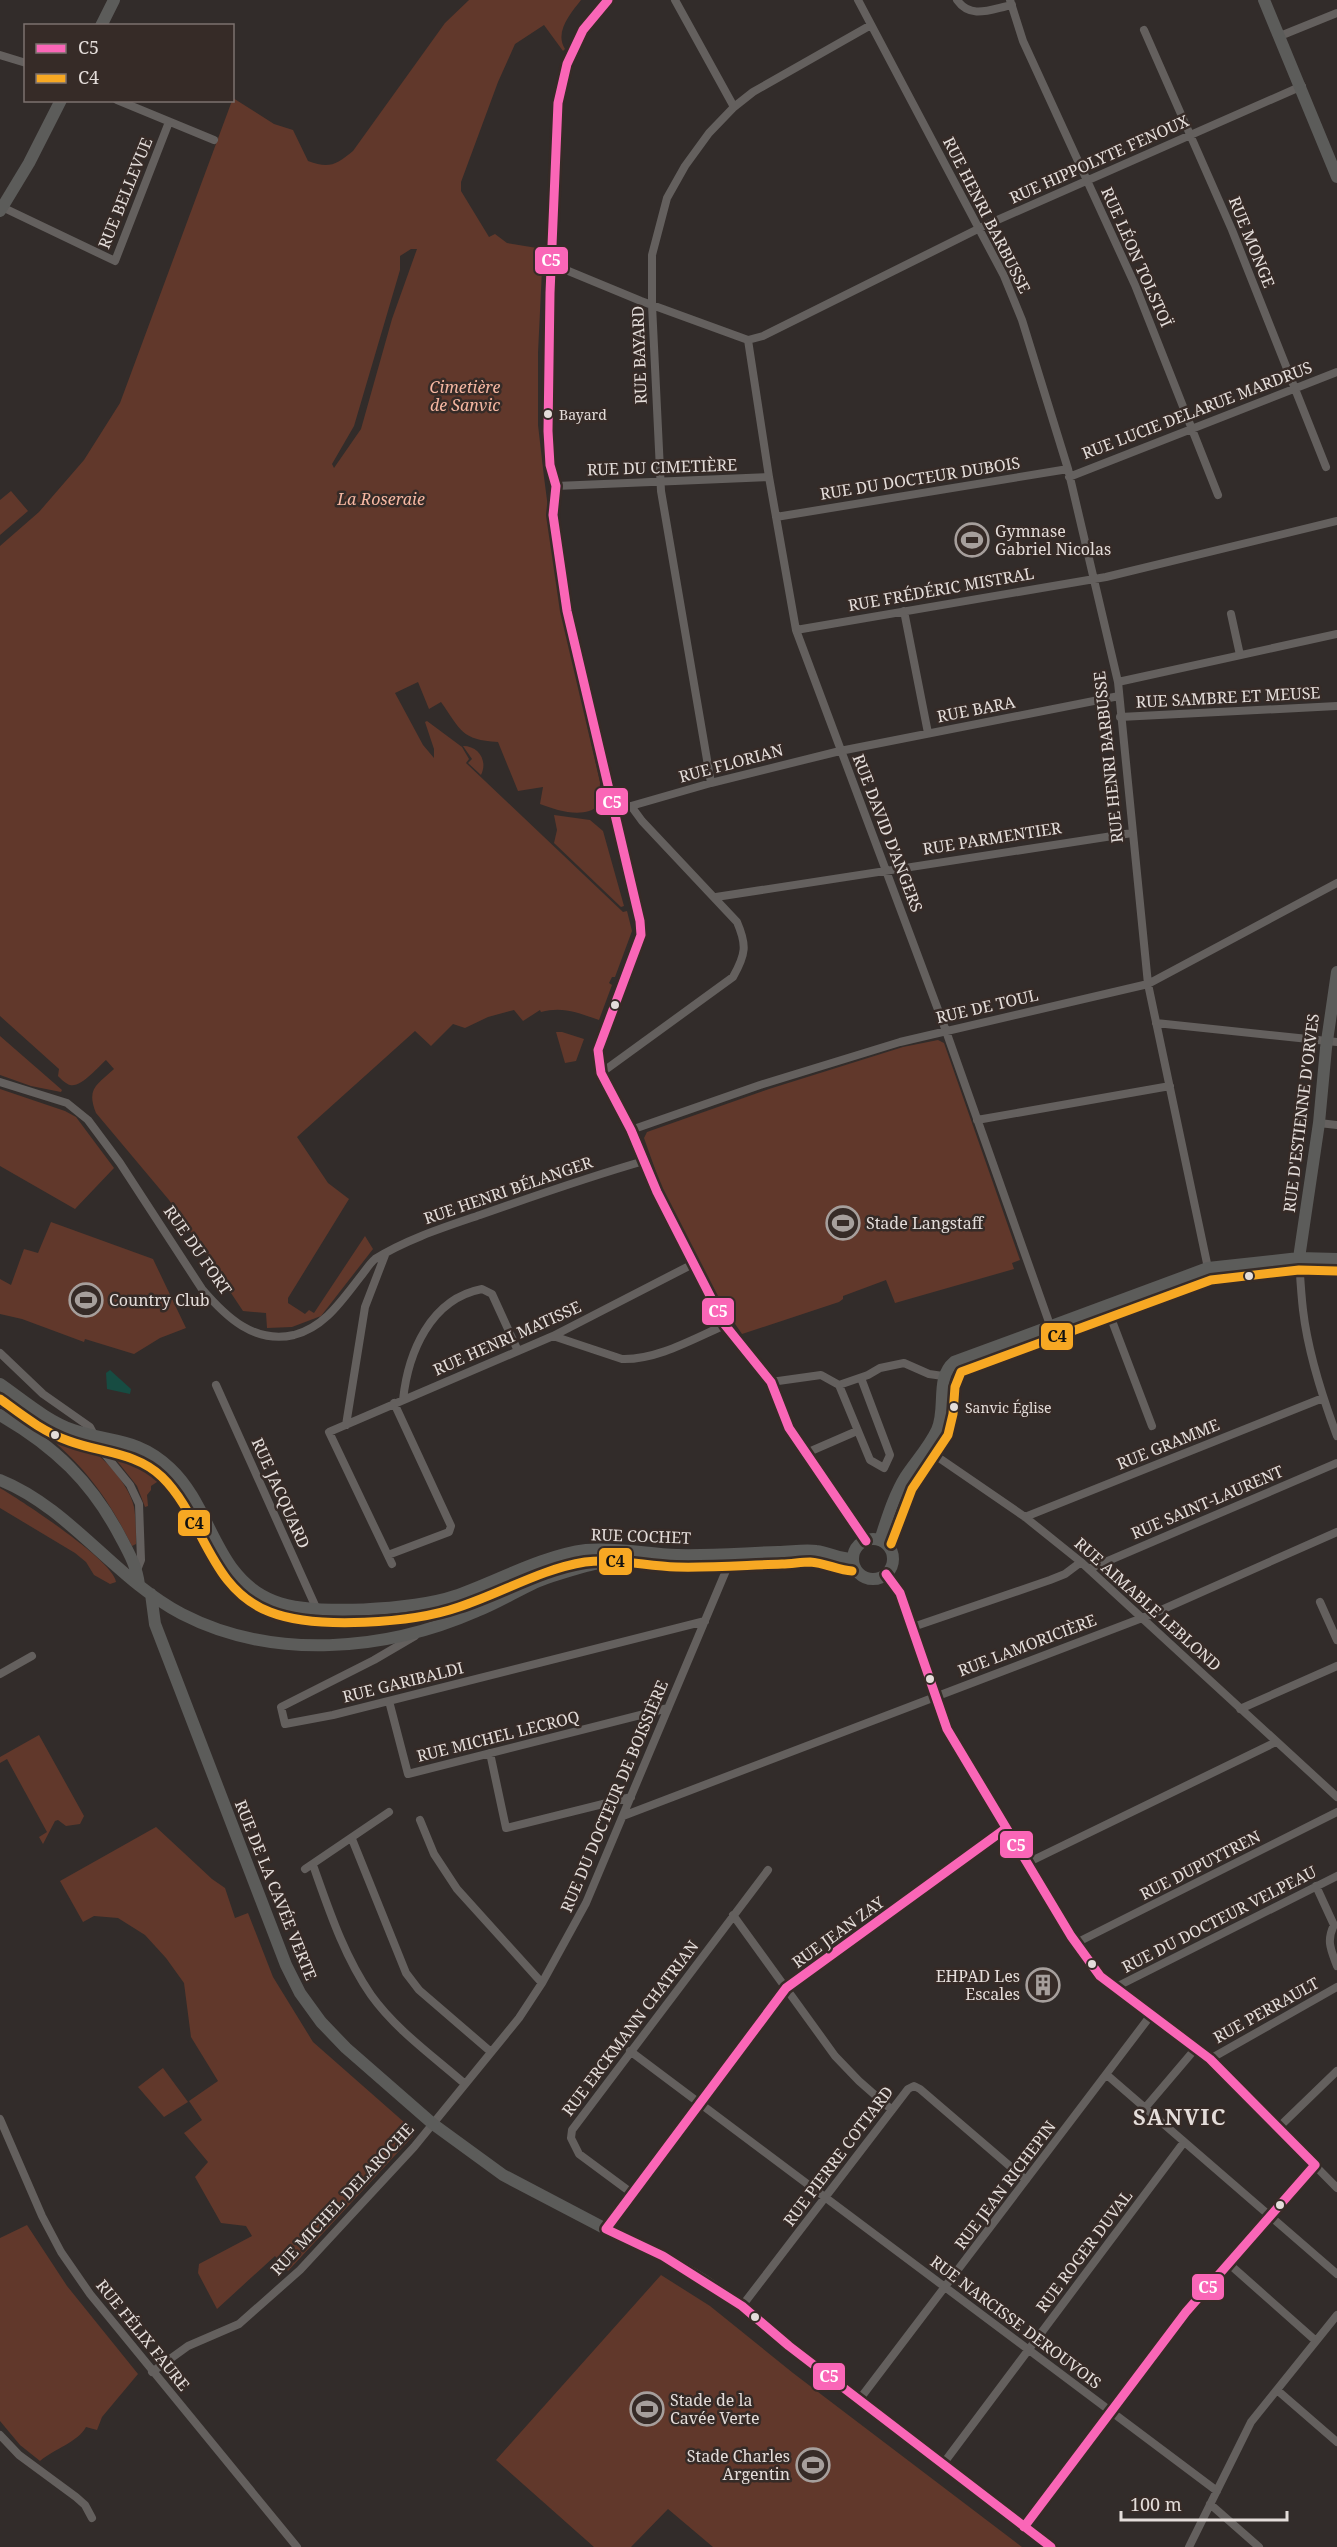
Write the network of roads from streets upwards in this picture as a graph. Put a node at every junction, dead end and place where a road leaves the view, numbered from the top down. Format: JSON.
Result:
{"nodes":[{"id":1,"x":114,"y":0,"type":"edge"},
{"id":2,"x":608,"y":0,"type":"edge"},
{"id":3,"x":675,"y":0,"type":"edge"},
{"id":4,"x":858,"y":0,"type":"edge"},
{"id":5,"x":957,"y":0,"type":"edge"},
{"id":6,"x":1264,"y":0,"type":"edge"},
{"id":7,"x":1011,"y":2,"type":"edge"},
{"id":8,"x":1337,"y":13,"type":"edge"},
{"id":9,"x":102,"y":24,"type":"edge"},
{"id":10,"x":871,"y":25,"type":"junction"},
{"id":11,"x":1144,"y":30,"type":"dead end"},
{"id":12,"x":1280,"y":36,"type":"junction"},
{"id":13,"x":0,"y":55,"type":"edge"},
{"id":14,"x":24,"y":62,"type":"edge"},
{"id":15,"x":1302,"y":87,"type":"junction"},
{"id":16,"x":60,"y":102,"type":"edge"},
{"id":17,"x":122,"y":102,"type":"edge"},
{"id":18,"x":734,"y":107,"type":"junction"},
{"id":19,"x":169,"y":122,"type":"junction"},
{"id":20,"x":1190,"y":135,"type":"junction"},
{"id":21,"x":214,"y":140,"type":"dead end"},
{"id":22,"x":1337,"y":177,"type":"edge"},
{"id":23,"x":1087,"y":180,"type":"junction"},
{"id":24,"x":1,"y":209,"type":"edge"},
{"id":25,"x":979,"y":228,"type":"junction"},
{"id":26,"x":551,"y":268,"type":"junction"},
{"id":27,"x":652,"y":305,"type":"junction"},
{"id":28,"x":748,"y":340,"type":"junction"},
{"id":29,"x":1337,"y":372,"type":"edge"},
{"id":30,"x":1294,"y":388,"type":"junction"},
{"id":31,"x":1191,"y":429,"type":"junction"},
{"id":32,"x":1326,"y":466,"type":"dead end"},
{"id":33,"x":1069,"y":473,"type":"junction"},
{"id":34,"x":768,"y":477,"type":"junction"},
{"id":35,"x":660,"y":482,"type":"junction"},
{"id":36,"x":556,"y":486,"type":"junction"},
{"id":37,"x":1218,"y":495,"type":"dead end"},
{"id":38,"x":776,"y":517,"type":"junction"},
{"id":39,"x":1337,"y":521,"type":"edge"},
{"id":40,"x":1094,"y":578,"type":"junction"},
{"id":41,"x":904,"y":611,"type":"junction"},
{"id":42,"x":1231,"y":614,"type":"dead end"},
{"id":43,"x":796,"y":630,"type":"junction"},
{"id":44,"x":1337,"y":634,"type":"edge"},
{"id":45,"x":1240,"y":655,"type":"junction"},
{"id":46,"x":1118,"y":682,"type":"junction"},
{"id":47,"x":1119,"y":696,"type":"junction"},
{"id":48,"x":1337,"y":706,"type":"edge"},
{"id":49,"x":1120,"y":717,"type":"junction"},
{"id":50,"x":928,"y":734,"type":"junction"},
{"id":51,"x":840,"y":751,"type":"junction"},
{"id":52,"x":711,"y":783,"type":"junction"},
{"id":53,"x":631,"y":806,"type":"junction"},
{"id":54,"x":612,"y":808,"type":"junction"},
{"id":55,"x":1132,"y":832,"type":"junction"},
{"id":56,"x":886,"y":870,"type":"junction"},
{"id":57,"x":1337,"y":883,"type":"edge"},
{"id":58,"x":716,"y":897,"type":"junction"},
{"id":59,"x":1337,"y":972,"type":"edge"},
{"id":60,"x":1148,"y":984,"type":"junction"},
{"id":61,"x":1156,"y":1023,"type":"junction"},
{"id":62,"x":946,"y":1031,"type":"junction"},
{"id":63,"x":1332,"y":1042,"type":"edge"},
{"id":64,"x":601,"y":1074,"type":"junction"},
{"id":65,"x":0,"y":1082,"type":"edge"},
{"id":66,"x":1170,"y":1086,"type":"junction"},
{"id":67,"x":977,"y":1120,"type":"junction"},
{"id":68,"x":1319,"y":1123,"type":"junction"},
{"id":69,"x":1337,"y":1125,"type":"edge"},
{"id":70,"x":631,"y":1130,"type":"junction"},
{"id":71,"x":644,"y":1161,"type":"junction"},
{"id":72,"x":385,"y":1254,"type":"junction"},
{"id":73,"x":1299,"y":1258,"type":"junction"},
{"id":74,"x":1337,"y":1260,"type":"edge"},
{"id":75,"x":693,"y":1264,"type":"junction"},
{"id":76,"x":1208,"y":1268,"type":"junction"},
{"id":77,"x":1106,"y":1305,"type":"junction"},
{"id":78,"x":725,"y":1325,"type":"junction"},
{"id":79,"x":1050,"y":1325,"type":"junction"},
{"id":80,"x":553,"y":1336,"type":"junction"},
{"id":81,"x":518,"y":1351,"type":"junction"},
{"id":82,"x":0,"y":1353,"type":"edge"},
{"id":83,"x":943,"y":1376,"type":"junction"},
{"id":84,"x":861,"y":1378,"type":"junction"},
{"id":85,"x":771,"y":1382,"type":"junction"},
{"id":86,"x":0,"y":1384,"type":"edge"},
{"id":87,"x":216,"y":1385,"type":"dead end"},
{"id":88,"x":839,"y":1385,"type":"junction"},
{"id":89,"x":0,"y":1394,"type":"edge"},
{"id":90,"x":1323,"y":1398,"type":"junction"},
{"id":91,"x":399,"y":1402,"type":"junction"},
{"id":92,"x":0,"y":1415,"type":"edge"},
{"id":93,"x":346,"y":1425,"type":"junction"},
{"id":94,"x":1152,"y":1426,"type":"dead end"},
{"id":95,"x":857,"y":1431,"type":"junction"},
{"id":96,"x":1337,"y":1436,"type":"edge"},
{"id":97,"x":97,"y":1439,"type":"junction"},
{"id":98,"x":926,"y":1449,"type":"junction"},
{"id":99,"x":804,"y":1454,"type":"junction"},
{"id":100,"x":1337,"y":1463,"type":"edge"},
{"id":101,"x":0,"y":1480,"type":"edge"},
{"id":102,"x":1025,"y":1517,"type":"junction"},
{"id":103,"x":1337,"y":1532,"type":"edge"},
{"id":104,"x":866,"y":1540,"type":"junction"},
{"id":105,"x":880,"y":1540,"type":"junction"},
{"id":106,"x":734,"y":1554,"type":"junction"},
{"id":107,"x":388,"y":1555,"type":"junction"},
{"id":108,"x":677,"y":1555,"type":"junction"},
{"id":109,"x":853,"y":1560,"type":"junction"},
{"id":110,"x":1081,"y":1562,"type":"junction"},
{"id":111,"x":392,"y":1564,"type":"dead end"},
{"id":112,"x":1089,"y":1569,"type":"junction"},
{"id":113,"x":137,"y":1570,"type":"junction"},
{"id":114,"x":886,"y":1574,"type":"junction"},
{"id":115,"x":139,"y":1585,"type":"junction"},
{"id":116,"x":151,"y":1594,"type":"junction"},
{"id":117,"x":1320,"y":1602,"type":"dead end"},
{"id":118,"x":320,"y":1611,"type":"junction"},
{"id":119,"x":1142,"y":1618,"type":"junction"},
{"id":120,"x":705,"y":1621,"type":"junction"},
{"id":121,"x":910,"y":1628,"type":"junction"},
{"id":122,"x":426,"y":1629,"type":"junction"},
{"id":123,"x":1337,"y":1640,"type":"edge"},
{"id":124,"x":32,"y":1656,"type":"dead end"},
{"id":125,"x":1337,"y":1666,"type":"edge"},
{"id":126,"x":0,"y":1674,"type":"edge"},
{"id":127,"x":935,"y":1696,"type":"junction"},
{"id":128,"x":389,"y":1701,"type":"junction"},
{"id":129,"x":669,"y":1708,"type":"junction"},
{"id":130,"x":1240,"y":1708,"type":"junction"},
{"id":131,"x":1276,"y":1742,"type":"junction"},
{"id":132,"x":490,"y":1754,"type":"junction"},
{"id":133,"x":631,"y":1797,"type":"junction"},
{"id":134,"x":1337,"y":1797,"type":"edge"},
{"id":135,"x":389,"y":1812,"type":"dead end"},
{"id":136,"x":1337,"y":1812,"type":"edge"},
{"id":137,"x":623,"y":1816,"type":"junction"},
{"id":138,"x":420,"y":1820,"type":"dead end"},
{"id":139,"x":1005,"y":1829,"type":"junction"},
{"id":140,"x":352,"y":1839,"type":"junction"},
{"id":141,"x":1027,"y":1863,"type":"junction"},
{"id":142,"x":768,"y":1869,"type":"dead end"},
{"id":143,"x":1337,"y":1876,"type":"edge"},
{"id":144,"x":1316,"y":1886,"type":"junction"},
{"id":145,"x":733,"y":1915,"type":"junction"},
{"id":146,"x":1076,"y":1944,"type":"junction"},
{"id":147,"x":1337,"y":1966,"type":"edge"},
{"id":148,"x":542,"y":1983,"type":"junction"},
{"id":149,"x":1337,"y":1987,"type":"edge"},
{"id":150,"x":786,"y":1988,"type":"junction"},
{"id":151,"x":1114,"y":1988,"type":"junction"},
{"id":152,"x":1151,"y":2015,"type":"junction"},
{"id":153,"x":1196,"y":2048,"type":"junction"},
{"id":154,"x":630,"y":2051,"type":"junction"},
{"id":155,"x":491,"y":2052,"type":"junction"},
{"id":156,"x":1210,"y":2059,"type":"junction"},
{"id":157,"x":1337,"y":2071,"type":"edge"},
{"id":158,"x":1107,"y":2075,"type":"junction"},
{"id":159,"x":465,"y":2084,"type":"junction"},
{"id":160,"x":700,"y":2103,"type":"junction"},
{"id":161,"x":1145,"y":2108,"type":"junction"},
{"id":162,"x":892,"y":2110,"type":"junction"},
{"id":163,"x":0,"y":2119,"type":"edge"},
{"id":164,"x":433,"y":2124,"type":"junction"},
{"id":165,"x":1278,"y":2128,"type":"junction"},
{"id":166,"x":1184,"y":2142,"type":"junction"},
{"id":167,"x":1315,"y":2165,"type":"junction"},
{"id":168,"x":1026,"y":2180,"type":"junction"},
{"id":169,"x":1337,"y":2188,"type":"edge"},
{"id":170,"x":633,"y":2194,"type":"junction"},
{"id":171,"x":825,"y":2198,"type":"junction"},
{"id":172,"x":1269,"y":2216,"type":"junction"},
{"id":173,"x":606,"y":2229,"type":"junction"},
{"id":174,"x":1228,"y":2263,"type":"junction"},
{"id":175,"x":1337,"y":2274,"type":"edge"},
{"id":176,"x":946,"y":2288,"type":"junction"},
{"id":177,"x":742,"y":2306,"type":"junction"},
{"id":178,"x":1337,"y":2315,"type":"edge"},
{"id":179,"x":1316,"y":2341,"type":"junction"},
{"id":180,"x":1028,"y":2350,"type":"junction"},
{"id":181,"x":152,"y":2372,"type":"junction"},
{"id":182,"x":1277,"y":2390,"type":"junction"},
{"id":183,"x":859,"y":2400,"type":"junction"},
{"id":184,"x":1111,"y":2412,"type":"junction"},
{"id":185,"x":0,"y":2435,"type":"edge"},
{"id":186,"x":1337,"y":2442,"type":"edge"},
{"id":187,"x":943,"y":2464,"type":"junction"},
{"id":188,"x":1217,"y":2491,"type":"junction"},
{"id":189,"x":1210,"y":2504,"type":"junction"},
{"id":190,"x":92,"y":2518,"type":"dead end"},
{"id":191,"x":1024,"y":2527,"type":"junction"},
{"id":192,"x":297,"y":2547,"type":"edge"},
{"id":193,"x":1051,"y":2547,"type":"edge"},
{"id":194,"x":1189,"y":2547,"type":"edge"},
{"id":195,"x":1259,"y":2547,"type":"edge"}],
"edges":[{"from":1,"to":9,"type":"street"},
{"from":2,"to":26,"type":"street"},
{"from":3,"to":18,"type":"street"},
{"from":4,"to":10,"type":"street","name":"RUE HENRI BARBUSSE"},
{"from":5,"to":7,"type":"street"},
{"from":6,"to":12,"type":"street"},
{"from":7,"to":23,"type":"street","name":"RUE LÉON TOLSTOÏ"},
{"from":8,"to":12,"type":"street"},
{"from":10,"to":18,"type":"street","name":"RUE BAYARD"},
{"from":10,"to":25,"type":"street","name":"RUE HENRI BARBUSSE"},
{"from":11,"to":20,"type":"street","name":"RUE MONGE"},
{"from":12,"to":15,"type":"street"},
{"from":13,"to":14,"type":"street"},
{"from":15,"to":20,"type":"street","name":"RUE HIPPOLYTE FENOUX"},
{"from":15,"to":22,"type":"street"},
{"from":16,"to":24,"type":"street"},
{"from":17,"to":19,"type":"street"},
{"from":18,"to":27,"type":"street","name":"RUE BAYARD"},
{"from":19,"to":21,"type":"street"},
{"from":19,"to":24,"type":"street","name":"RUE BELLEVUE"},
{"from":20,"to":23,"type":"street","name":"RUE HIPPOLYTE FENOUX"},
{"from":20,"to":30,"type":"street","name":"RUE MONGE"},
{"from":23,"to":25,"type":"street","name":"RUE HIPPOLYTE FENOUX"},
{"from":23,"to":31,"type":"street","name":"RUE LÉON TOLSTOÏ"},
{"from":25,"to":28,"type":"street","name":"RUE HIPPOLYTE FENOUX"},
{"from":25,"to":33,"type":"street","name":"RUE HENRI BARBUSSE"},
{"from":26,"to":27,"type":"street"},
{"from":26,"to":36,"type":"street"},
{"from":27,"to":28,"type":"street"},
{"from":27,"to":35,"type":"street","name":"RUE BAYARD"},
{"from":28,"to":34,"type":"street","name":"RUE DAVID D'ANGERS"},
{"from":29,"to":30,"type":"street","name":"RUE LUCIE DELARUE MARDRUS"},
{"from":30,"to":31,"type":"street","name":"RUE LUCIE DELARUE MARDRUS"},
{"from":30,"to":32,"type":"street","name":"RUE MONGE"},
{"from":31,"to":33,"type":"street","name":"RUE LUCIE DELARUE MARDRUS"},
{"from":31,"to":37,"type":"street","name":"RUE LÉON TOLSTOÏ"},
{"from":33,"to":38,"type":"street","name":"RUE DU DOCTEUR DUBOIS"},
{"from":33,"to":40,"type":"street","name":"RUE HENRI BARBUSSE"},
{"from":34,"to":35,"type":"street","name":"RUE DU CIMETIÈRE"},
{"from":34,"to":38,"type":"street","name":"RUE DAVID D'ANGERS"},
{"from":35,"to":36,"type":"street","name":"RUE DU CIMETIÈRE"},
{"from":35,"to":52,"type":"street","name":"RUE BAYARD"},
{"from":36,"to":54,"type":"street"},
{"from":38,"to":43,"type":"street","name":"RUE DAVID D'ANGERS"},
{"from":39,"to":40,"type":"street","name":"RUE FRÉDÉRIC MISTRAL"},
{"from":40,"to":41,"type":"street","name":"RUE FRÉDÉRIC MISTRAL"},
{"from":40,"to":46,"type":"street","name":"RUE HENRI BARBUSSE"},
{"from":41,"to":43,"type":"street","name":"RUE FRÉDÉRIC MISTRAL"},
{"from":41,"to":50,"type":"street"},
{"from":42,"to":45,"type":"street"},
{"from":43,"to":51,"type":"street","name":"RUE DAVID D'ANGERS"},
{"from":44,"to":45,"type":"street"},
{"from":45,"to":46,"type":"street"},
{"from":46,"to":47,"type":"street","name":"RUE HENRI BARBUSSE"},
{"from":47,"to":49,"type":"street","name":"RUE HENRI BARBUSSE"},
{"from":47,"to":50,"type":"street","name":"RUE BARA"},
{"from":48,"to":49,"type":"street","name":"RUE SAMBRE ET MEUSE"},
{"from":49,"to":55,"type":"street","name":"RUE HENRI BARBUSSE"},
{"from":50,"to":51,"type":"street","name":"RUE BARA"},
{"from":51,"to":52,"type":"street","name":"RUE FLORIAN"},
{"from":51,"to":56,"type":"street","name":"RUE DAVID D'ANGERS"},
{"from":52,"to":53,"type":"street","name":"RUE FLORIAN"},
{"from":53,"to":54,"type":"street","name":"RUE FLORIAN"},
{"from":53,"to":58,"type":"street"},
{"from":54,"to":64,"type":"street"},
{"from":55,"to":56,"type":"street","name":"RUE PARMENTIER"},
{"from":55,"to":60,"type":"street","name":"RUE HENRI BARBUSSE"},
{"from":56,"to":58,"type":"street","name":"RUE PARMENTIER"},
{"from":56,"to":62,"type":"street","name":"RUE DAVID D'ANGERS"},
{"from":57,"to":60,"type":"street","name":"RUE DE TOUL"},
{"from":58,"to":64,"type":"street"},
{"from":59,"to":63,"type":"street","name":"RUE D'ESTIENNE D'ORVES"},
{"from":60,"to":61,"type":"street","name":"RUE HENRI BARBUSSE"},
{"from":60,"to":62,"type":"street","name":"RUE DE TOUL"},
{"from":61,"to":63,"type":"street"},
{"from":61,"to":66,"type":"street","name":"RUE HENRI BARBUSSE"},
{"from":62,"to":67,"type":"street","name":"RUE DAVID D'ANGERS"},
{"from":62,"to":70,"type":"street","name":"RUE DE TOUL"},
{"from":63,"to":68,"type":"street","name":"RUE D'ESTIENNE D'ORVES"},
{"from":64,"to":70,"type":"street"},
{"from":65,"to":72,"type":"street","name":"RUE DU FORT"},
{"from":66,"to":67,"type":"street"},
{"from":66,"to":76,"type":"street","name":"RUE HENRI BARBUSSE"},
{"from":67,"to":79,"type":"street","name":"RUE DAVID D'ANGERS"},
{"from":68,"to":69,"type":"street"},
{"from":68,"to":73,"type":"street","name":"RUE D'ESTIENNE D'ORVES"},
{"from":70,"to":71,"type":"street"},
{"from":71,"to":72,"type":"street","name":"RUE HENRI BÉLANGER"},
{"from":71,"to":75,"type":"street"},
{"from":72,"to":93,"type":"street"},
{"from":73,"to":74,"type":"street"},
{"from":73,"to":76,"type":"street"},
{"from":73,"to":90,"type":"street"},
{"from":75,"to":78,"type":"street"},
{"from":75,"to":80,"type":"street","name":"RUE HENRI MATISSE"},
{"from":76,"to":77,"type":"street"},
{"from":77,"to":79,"type":"street"},
{"from":77,"to":94,"type":"street"},
{"from":78,"to":80,"type":"street"},
{"from":78,"to":85,"type":"street"},
{"from":79,"to":83,"type":"street"},
{"from":80,"to":81,"type":"street","name":"RUE HENRI MATISSE"},
{"from":81,"to":91,"type":"street","name":"RUE HENRI MATISSE"},
{"from":81,"to":91,"type":"street"},
{"from":82,"to":97,"type":"street"},
{"from":83,"to":84,"type":"street"},
{"from":83,"to":98,"type":"street"},
{"from":84,"to":88,"type":"street"},
{"from":84,"to":95,"type":"street"},
{"from":85,"to":88,"type":"street"},
{"from":85,"to":99,"type":"street"},
{"from":86,"to":97,"type":"street","name":"RUE COCHET"},
{"from":87,"to":118,"type":"street","name":"RUE JACQUARD"},
{"from":88,"to":95,"type":"street"},
{"from":89,"to":97,"type":"street","name":"RUE COCHET"},
{"from":90,"to":96,"type":"street"},
{"from":90,"to":102,"type":"street","name":"RUE GRAMME"},
{"from":91,"to":93,"type":"street","name":"RUE HENRI MATISSE"},
{"from":91,"to":107,"type":"street"},
{"from":92,"to":113,"type":"street"},
{"from":93,"to":107,"type":"street","name":"RUE HENRI MATISSE"},
{"from":95,"to":99,"type":"street"},
{"from":97,"to":113,"type":"street"},
{"from":97,"to":118,"type":"street","name":"RUE COCHET"},
{"from":98,"to":102,"type":"street","name":"RUE AIMABLE LEBLOND"},
{"from":98,"to":105,"type":"street"},
{"from":99,"to":104,"type":"street"},
{"from":100,"to":112,"type":"street","name":"RUE SAINT-LAURENT"},
{"from":101,"to":115,"type":"street"},
{"from":102,"to":110,"type":"street","name":"RUE AIMABLE LEBLOND"},
{"from":103,"to":119,"type":"street","name":"RUE LAMORICIÈRE"},
{"from":104,"to":105,"type":"street"},
{"from":104,"to":109,"type":"street"},
{"from":105,"to":114,"type":"street"},
{"from":106,"to":108,"type":"street","name":"RUE COCHET"},
{"from":106,"to":109,"type":"street","name":"RUE COCHET"},
{"from":106,"to":120,"type":"street","name":"RUE DU DOCTEUR DE BOISSIÈRE"},
{"from":107,"to":111,"type":"street"},
{"from":108,"to":118,"type":"street","name":"RUE COCHET"},
{"from":108,"to":122,"type":"street"},
{"from":109,"to":114,"type":"street"},
{"from":110,"to":112,"type":"street","name":"RUE AIMABLE LEBLOND"},
{"from":110,"to":121,"type":"street"},
{"from":112,"to":119,"type":"street","name":"RUE AIMABLE LEBLOND"},
{"from":113,"to":115,"type":"street"},
{"from":114,"to":121,"type":"street"},
{"from":115,"to":116,"type":"street"},
{"from":116,"to":122,"type":"street"},
{"from":116,"to":164,"type":"street","name":"RUE DE LA CAVÉE VERTE"},
{"from":117,"to":123,"type":"street"},
{"from":119,"to":127,"type":"street","name":"RUE LAMORICIÈRE"},
{"from":119,"to":130,"type":"street","name":"RUE AIMABLE LEBLOND"},
{"from":120,"to":128,"type":"street","name":"RUE GARIBALDI"},
{"from":120,"to":129,"type":"street","name":"RUE DU DOCTEUR DE BOISSIÈRE"},
{"from":121,"to":127,"type":"street"},
{"from":122,"to":128,"type":"street","name":"RUE GARIBALDI"},
{"from":124,"to":126,"type":"street"},
{"from":125,"to":130,"type":"street"},
{"from":127,"to":137,"type":"street","name":"RUE LAMORICIÈRE"},
{"from":127,"to":139,"type":"street"},
{"from":128,"to":132,"type":"street","name":"RUE MICHEL LECROQ"},
{"from":129,"to":132,"type":"street","name":"RUE MICHEL LECROQ"},
{"from":129,"to":133,"type":"street","name":"RUE DU DOCTEUR DE BOISSIÈRE"},
{"from":130,"to":131,"type":"street","name":"RUE AIMABLE LEBLOND"},
{"from":131,"to":134,"type":"street","name":"RUE AIMABLE LEBLOND"},
{"from":131,"to":141,"type":"street"},
{"from":132,"to":133,"type":"street"},
{"from":133,"to":137,"type":"street","name":"RUE DU DOCTEUR DE BOISSIÈRE"},
{"from":135,"to":140,"type":"street"},
{"from":136,"to":146,"type":"street","name":"RUE DUPUYTREN"},
{"from":137,"to":148,"type":"street","name":"RUE DU DOCTEUR DE BOISSIÈRE"},
{"from":138,"to":148,"type":"street"},
{"from":139,"to":141,"type":"street"},
{"from":139,"to":150,"type":"street","name":"RUE JEAN ZAY"},
{"from":140,"to":155,"type":"street"},
{"from":140,"to":159,"type":"street"},
{"from":141,"to":146,"type":"street"},
{"from":142,"to":145,"type":"street","name":"RUE ERCKMANN CHATRIAN"},
{"from":143,"to":144,"type":"street","name":"RUE DU DOCTEUR VELPEAU"},
{"from":144,"to":147,"type":"street","name":"RUE PERRAULT"},
{"from":144,"to":151,"type":"street","name":"RUE DU DOCTEUR VELPEAU"},
{"from":145,"to":150,"type":"street"},
{"from":145,"to":154,"type":"street","name":"RUE ERCKMANN CHATRIAN"},
{"from":146,"to":151,"type":"street"},
{"from":148,"to":155,"type":"street","name":"RUE DU DOCTEUR DE BOISSIÈRE"},
{"from":149,"to":156,"type":"street","name":"RUE PERRAULT"},
{"from":150,"to":160,"type":"street","name":"RUE JEAN ZAY"},
{"from":150,"to":162,"type":"street"},
{"from":151,"to":152,"type":"street"},
{"from":152,"to":153,"type":"street"},
{"from":152,"to":158,"type":"street","name":"RUE JEAN RICHEPIN"},
{"from":153,"to":156,"type":"street"},
{"from":153,"to":161,"type":"street"},
{"from":154,"to":160,"type":"street","name":"RUE NARCISSE DEROUVOIS"},
{"from":154,"to":170,"type":"street","name":"RUE ERCKMANN CHATRIAN"},
{"from":155,"to":159,"type":"street","name":"RUE DU DOCTEUR DE BOISSIÈRE"},
{"from":156,"to":165,"type":"street"},
{"from":157,"to":165,"type":"street"},
{"from":158,"to":161,"type":"street"},
{"from":158,"to":168,"type":"street","name":"RUE JEAN RICHEPIN"},
{"from":159,"to":164,"type":"street","name":"RUE DU DOCTEUR DE BOISSIÈRE"},
{"from":160,"to":170,"type":"street","name":"RUE JEAN ZAY"},
{"from":160,"to":171,"type":"street","name":"RUE NARCISSE DEROUVOIS"},
{"from":161,"to":166,"type":"street"},
{"from":162,"to":168,"type":"street","name":"RUE PIERRE COTTARD"},
{"from":162,"to":171,"type":"street","name":"RUE PIERRE COTTARD"},
{"from":163,"to":181,"type":"street","name":"RUE FÉLIX FAURE"},
{"from":164,"to":173,"type":"street","name":"RUE DE LA CAVÉE VERTE"},
{"from":164,"to":181,"type":"street","name":"RUE MICHEL DELAROCHE"},
{"from":165,"to":167,"type":"street"},
{"from":166,"to":172,"type":"street"},
{"from":166,"to":180,"type":"street","name":"RUE ROGER DUVAL"},
{"from":167,"to":169,"type":"street"},
{"from":167,"to":172,"type":"street"},
{"from":168,"to":176,"type":"street","name":"RUE JEAN RICHEPIN"},
{"from":170,"to":173,"type":"street","name":"RUE JEAN ZAY"},
{"from":171,"to":176,"type":"street","name":"RUE NARCISSE DEROUVOIS"},
{"from":171,"to":177,"type":"street","name":"RUE PIERRE COTTARD"},
{"from":172,"to":174,"type":"street"},
{"from":172,"to":175,"type":"street"},
{"from":173,"to":177,"type":"street","name":"RUE DE LA CAVÉE VERTE"},
{"from":174,"to":179,"type":"street"},
{"from":174,"to":184,"type":"street"},
{"from":176,"to":180,"type":"street","name":"RUE NARCISSE DEROUVOIS"},
{"from":176,"to":183,"type":"street","name":"RUE JEAN RICHEPIN"},
{"from":177,"to":183,"type":"street","name":"RUE DE LA CAVÉE VERTE"},
{"from":178,"to":179,"type":"street"},
{"from":179,"to":182,"type":"street"},
{"from":180,"to":184,"type":"street","name":"RUE NARCISSE DEROUVOIS"},
{"from":180,"to":187,"type":"street","name":"RUE ROGER DUVAL"},
{"from":181,"to":192,"type":"street","name":"RUE FÉLIX FAURE"},
{"from":182,"to":186,"type":"street"},
{"from":182,"to":188,"type":"street"},
{"from":183,"to":187,"type":"street","name":"RUE DE LA CAVÉE VERTE"},
{"from":184,"to":188,"type":"street","name":"RUE NARCISSE DEROUVOIS"},
{"from":184,"to":191,"type":"street"},
{"from":185,"to":190,"type":"street"},
{"from":187,"to":191,"type":"street","name":"RUE DE LA CAVÉE VERTE"},
{"from":188,"to":189,"type":"street"},
{"from":189,"to":194,"type":"street"},
{"from":189,"to":195,"type":"street"},
{"from":191,"to":193,"type":"street","name":"RUE DE LA CAVÉE VERTE"}]}
